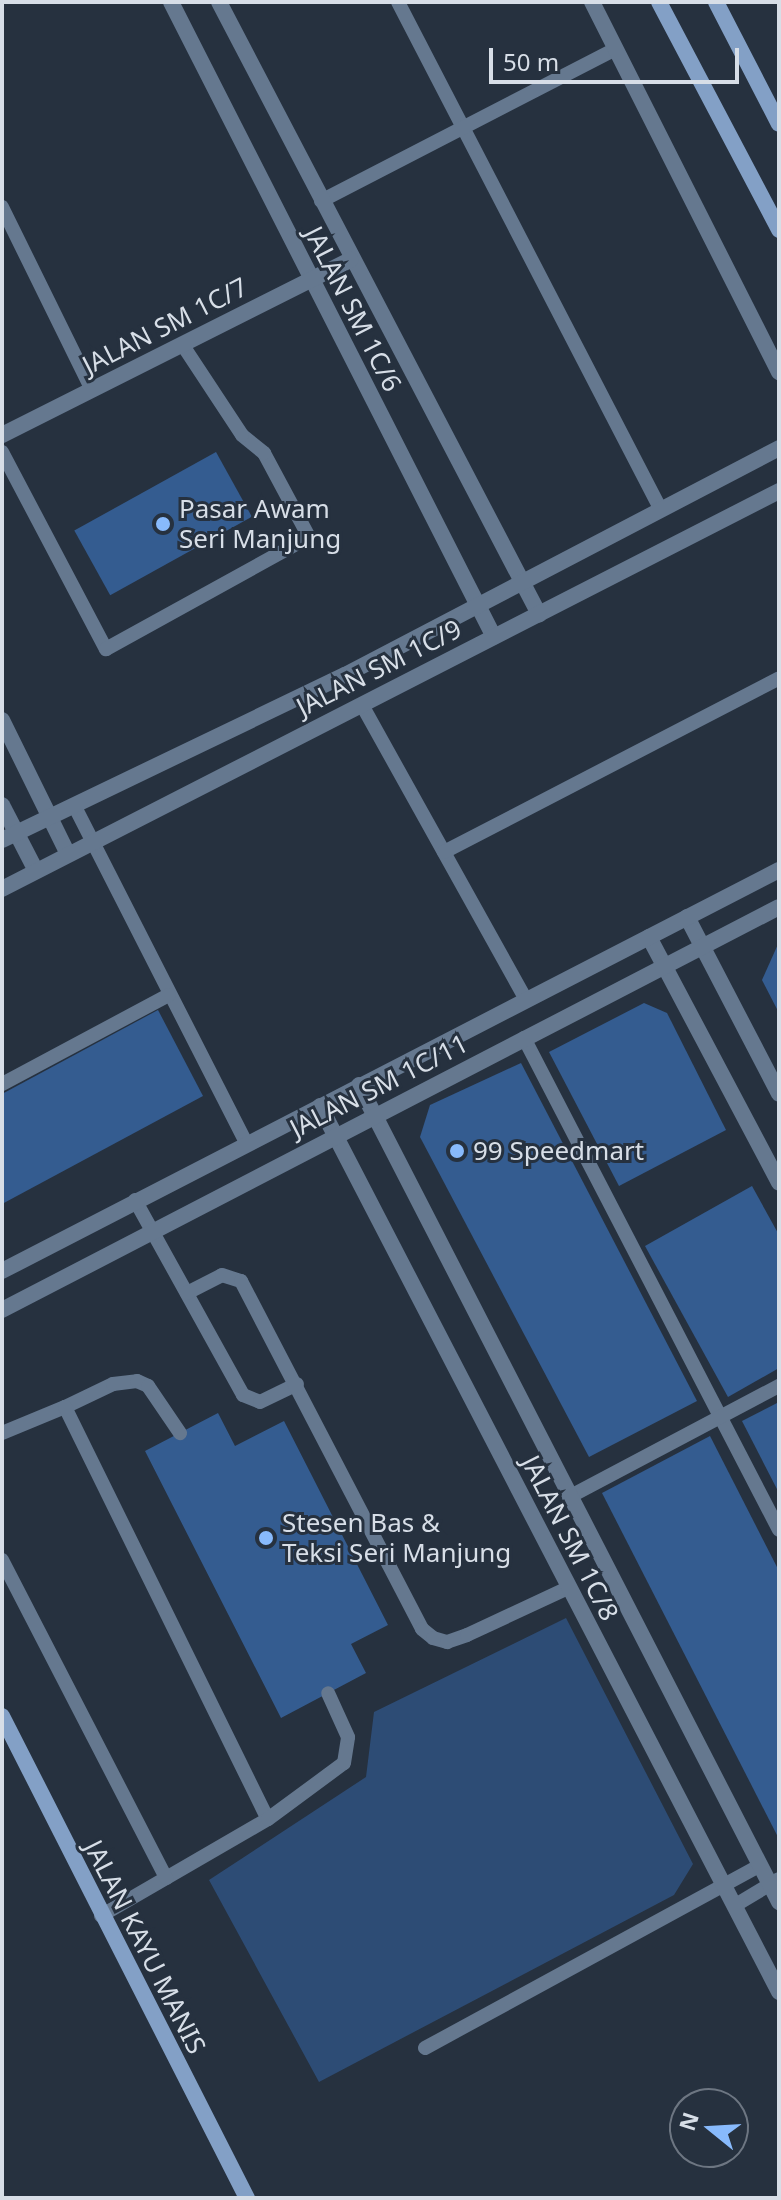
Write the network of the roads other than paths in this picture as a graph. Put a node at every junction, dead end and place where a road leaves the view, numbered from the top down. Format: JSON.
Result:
{"nodes":[{"id":1,"x":171,"y":2,"type":"edge"},
{"id":2,"x":219,"y":2,"type":"edge"},
{"id":3,"x":398,"y":2,"type":"edge"},
{"id":4,"x":592,"y":2,"type":"edge"},
{"id":5,"x":659,"y":2,"type":"edge"},
{"id":6,"x":716,"y":2,"type":"edge"},
{"id":7,"x":616,"y":49,"type":"junction"},
{"id":8,"x":779,"y":124,"type":"edge"},
{"id":9,"x":461,"y":129,"type":"junction"},
{"id":10,"x":321,"y":201,"type":"junction"},
{"id":11,"x":2,"y":207,"type":"edge"},
{"id":12,"x":779,"y":230,"type":"edge"},
{"id":13,"x":350,"y":260,"type":"junction"},
{"id":14,"x":310,"y":280,"type":"junction"},
{"id":15,"x":182,"y":344,"type":"junction"},
{"id":16,"x":779,"y":372,"type":"edge"},
{"id":17,"x":92,"y":390,"type":"junction"},
{"id":18,"x":2,"y":435,"type":"edge"},
{"id":19,"x":779,"y":448,"type":"edge"},
{"id":20,"x":2,"y":452,"type":"edge"},
{"id":21,"x":779,"y":491,"type":"edge"},
{"id":22,"x":660,"y":508,"type":"junction"},
{"id":23,"x":522,"y":579,"type":"junction"},
{"id":24,"x":478,"y":602,"type":"junction"},
{"id":25,"x":539,"y":614,"type":"junction"},
{"id":26,"x":494,"y":637,"type":"junction"},
{"id":27,"x":779,"y":678,"type":"edge"},
{"id":28,"x":362,"y":705,"type":"junction"},
{"id":29,"x":2,"y":720,"type":"edge"},
{"id":30,"x":2,"y":805,"type":"edge"},
{"id":31,"x":74,"y":805,"type":"junction"},
{"id":32,"x":50,"y":817,"type":"junction"},
{"id":33,"x":9,"y":837,"type":"edge"},
{"id":34,"x":91,"y":842,"type":"junction"},
{"id":35,"x":444,"y":852,"type":"junction"},
{"id":36,"x":68,"y":854,"type":"junction"},
{"id":37,"x":779,"y":870,"type":"edge"},
{"id":38,"x":36,"y":871,"type":"junction"},
{"id":39,"x":2,"y":889,"type":"edge"},
{"id":40,"x":779,"y":907,"type":"edge"},
{"id":41,"x":687,"y":917,"type":"junction"},
{"id":42,"x":649,"y":937,"type":"junction"},
{"id":43,"x":701,"y":946,"type":"junction"},
{"id":44,"x":664,"y":965,"type":"junction"},
{"id":45,"x":169,"y":995,"type":"junction"},
{"id":46,"x":526,"y":1000,"type":"junction"},
{"id":47,"x":524,"y":1038,"type":"junction"},
{"id":48,"x":2,"y":1084,"type":"edge"},
{"id":49,"x":359,"y":1085,"type":"junction"},
{"id":50,"x":779,"y":1094,"type":"edge"},
{"id":51,"x":320,"y":1106,"type":"junction"},
{"id":52,"x":375,"y":1115,"type":"junction"},
{"id":53,"x":336,"y":1135,"type":"junction"},
{"id":54,"x":246,"y":1143,"type":"junction"},
{"id":55,"x":779,"y":1183,"type":"edge"},
{"id":56,"x":135,"y":1200,"type":"junction"},
{"id":57,"x":152,"y":1231,"type":"junction"},
{"id":58,"x":2,"y":1271,"type":"edge"},
{"id":59,"x":187,"y":1293,"type":"junction"},
{"id":60,"x":2,"y":1310,"type":"edge"},
{"id":61,"x":297,"y":1384,"type":"junction"},
{"id":62,"x":779,"y":1386,"type":"edge"},
{"id":63,"x":65,"y":1407,"type":"junction"},
{"id":64,"x":721,"y":1417,"type":"junction"},
{"id":65,"x":2,"y":1433,"type":"edge"},
{"id":66,"x":180,"y":1433,"type":"dead end"},
{"id":67,"x":569,"y":1497,"type":"junction"},
{"id":68,"x":779,"y":1530,"type":"edge"},
{"id":69,"x":2,"y":1560,"type":"edge"},
{"id":70,"x":568,"y":1588,"type":"junction"},
{"id":71,"x":328,"y":1693,"type":"dead end"},
{"id":72,"x":2,"y":1716,"type":"edge"},
{"id":73,"x":268,"y":1819,"type":"junction"},
{"id":74,"x":759,"y":1866,"type":"junction"},
{"id":75,"x":166,"y":1878,"type":"junction"},
{"id":76,"x":774,"y":1882,"type":"edge"},
{"id":77,"x":724,"y":1886,"type":"junction"},
{"id":78,"x":779,"y":1902,"type":"edge"},
{"id":79,"x":734,"y":1906,"type":"junction"},
{"id":80,"x":101,"y":1916,"type":"junction"},
{"id":81,"x":779,"y":1992,"type":"edge"},
{"id":82,"x":425,"y":2048,"type":"dead end"},
{"id":83,"x":247,"y":2198,"type":"edge"}],
"edges":[{"from":1,"to":14,"type":"street","name":"JALAN SM 1C/6"},
{"from":2,"to":10,"type":"street","name":"JALAN SM 1C/6"},
{"from":3,"to":9,"type":"lane"},
{"from":4,"to":7,"type":"street"},
{"from":5,"to":12,"type":"street"},
{"from":6,"to":8,"type":"street"},
{"from":7,"to":9,"type":"lane"},
{"from":7,"to":16,"type":"street"},
{"from":9,"to":10,"type":"lane"},
{"from":9,"to":22,"type":"lane"},
{"from":10,"to":13,"type":"street","name":"JALAN SM 1C/6"},
{"from":11,"to":17,"type":"lane"},
{"from":13,"to":14,"type":"street","name":"JALAN SM 1C/7"},
{"from":13,"to":23,"type":"street","name":"JALAN SM 1C/6"},
{"from":14,"to":15,"type":"street","name":"JALAN SM 1C/7"},
{"from":14,"to":24,"type":"street","name":"JALAN SM 1C/6"},
{"from":15,"to":17,"type":"street","name":"JALAN SM 1C/7"},
{"from":15,"to":20,"type":"lane"},
{"from":17,"to":18,"type":"street","name":"JALAN SM 1C/7"},
{"from":19,"to":22,"type":"street","name":"JALAN SM 1C/9"},
{"from":21,"to":25,"type":"street","name":"JALAN SM 1C/9"},
{"from":22,"to":23,"type":"street","name":"JALAN SM 1C/9"},
{"from":23,"to":24,"type":"street","name":"JALAN SM 1C/9"},
{"from":23,"to":25,"type":"street","name":"JALAN SM 1C/6"},
{"from":24,"to":26,"type":"street","name":"JALAN SM 1C/6"},
{"from":24,"to":31,"type":"street","name":"JALAN SM 1C/9"},
{"from":25,"to":26,"type":"street","name":"JALAN SM 1C/9"},
{"from":26,"to":28,"type":"street","name":"JALAN SM 1C/9"},
{"from":27,"to":35,"type":"lane"},
{"from":28,"to":34,"type":"street","name":"JALAN SM 1C/9"},
{"from":28,"to":35,"type":"lane"},
{"from":29,"to":32,"type":"street"},
{"from":30,"to":33,"type":"street"},
{"from":31,"to":32,"type":"street","name":"JALAN SM 1C/9"},
{"from":31,"to":34,"type":"lane"},
{"from":32,"to":33,"type":"street","name":"JALAN SM 1C/9"},
{"from":32,"to":36,"type":"street"},
{"from":33,"to":38,"type":"street"},
{"from":34,"to":36,"type":"street","name":"JALAN SM 1C/9"},
{"from":34,"to":45,"type":"lane"},
{"from":35,"to":46,"type":"lane"},
{"from":36,"to":38,"type":"street","name":"JALAN SM 1C/9"},
{"from":37,"to":41,"type":"street","name":"JALAN SM 1C/11"},
{"from":38,"to":39,"type":"street","name":"JALAN SM 1C/9"},
{"from":40,"to":43,"type":"street","name":"JALAN SM 1C/11"},
{"from":41,"to":42,"type":"street","name":"JALAN SM 1C/11"},
{"from":41,"to":43,"type":"street"},
{"from":42,"to":44,"type":"street"},
{"from":42,"to":46,"type":"street","name":"JALAN SM 1C/11"},
{"from":43,"to":44,"type":"street","name":"JALAN SM 1C/11"},
{"from":43,"to":50,"type":"street"},
{"from":44,"to":47,"type":"street","name":"JALAN SM 1C/11"},
{"from":44,"to":55,"type":"street"},
{"from":45,"to":48,"type":"lane"},
{"from":45,"to":54,"type":"lane"},
{"from":46,"to":49,"type":"street","name":"JALAN SM 1C/11"},
{"from":47,"to":52,"type":"street","name":"JALAN SM 1C/11"},
{"from":47,"to":64,"type":"lane"},
{"from":49,"to":51,"type":"street","name":"JALAN SM 1C/11"},
{"from":49,"to":52,"type":"street","name":"JALAN SM 1C/8"},
{"from":51,"to":53,"type":"street","name":"JALAN SM 1C/8"},
{"from":51,"to":54,"type":"street","name":"JALAN SM 1C/11"},
{"from":52,"to":53,"type":"street","name":"JALAN SM 1C/11"},
{"from":52,"to":67,"type":"street","name":"JALAN SM 1C/8"},
{"from":53,"to":57,"type":"street","name":"JALAN SM 1C/11"},
{"from":53,"to":70,"type":"street","name":"JALAN SM 1C/8"},
{"from":54,"to":56,"type":"street","name":"JALAN SM 1C/11"},
{"from":56,"to":57,"type":"lane"},
{"from":56,"to":58,"type":"street","name":"JALAN SM 1C/11"},
{"from":57,"to":59,"type":"lane"},
{"from":57,"to":60,"type":"street","name":"JALAN SM 1C/11"},
{"from":59,"to":61,"type":"lane"},
{"from":59,"to":61,"type":"lane"},
{"from":61,"to":70,"type":"lane"},
{"from":62,"to":64,"type":"lane"},
{"from":63,"to":65,"type":"lane"},
{"from":63,"to":66,"type":"lane"},
{"from":63,"to":73,"type":"lane"},
{"from":64,"to":67,"type":"lane"},
{"from":64,"to":68,"type":"lane"},
{"from":67,"to":74,"type":"street","name":"JALAN SM 1C/8"},
{"from":69,"to":75,"type":"lane"},
{"from":70,"to":77,"type":"street","name":"JALAN SM 1C/8"},
{"from":71,"to":73,"type":"lane"},
{"from":72,"to":80,"type":"street","name":"JALAN KAYU MANIS"},
{"from":73,"to":75,"type":"lane"},
{"from":74,"to":76,"type":"street","name":"JALAN SM 1C/8"},
{"from":74,"to":77,"type":"lane"},
{"from":75,"to":80,"type":"lane"},
{"from":76,"to":78,"type":"street","name":"JALAN SM 1C/8"},
{"from":76,"to":79,"type":"lane"},
{"from":77,"to":79,"type":"street","name":"JALAN SM 1C/8"},
{"from":77,"to":82,"type":"lane"},
{"from":79,"to":81,"type":"street","name":"JALAN SM 1C/8"},
{"from":80,"to":83,"type":"street","name":"JALAN KAYU MANIS"}]}
